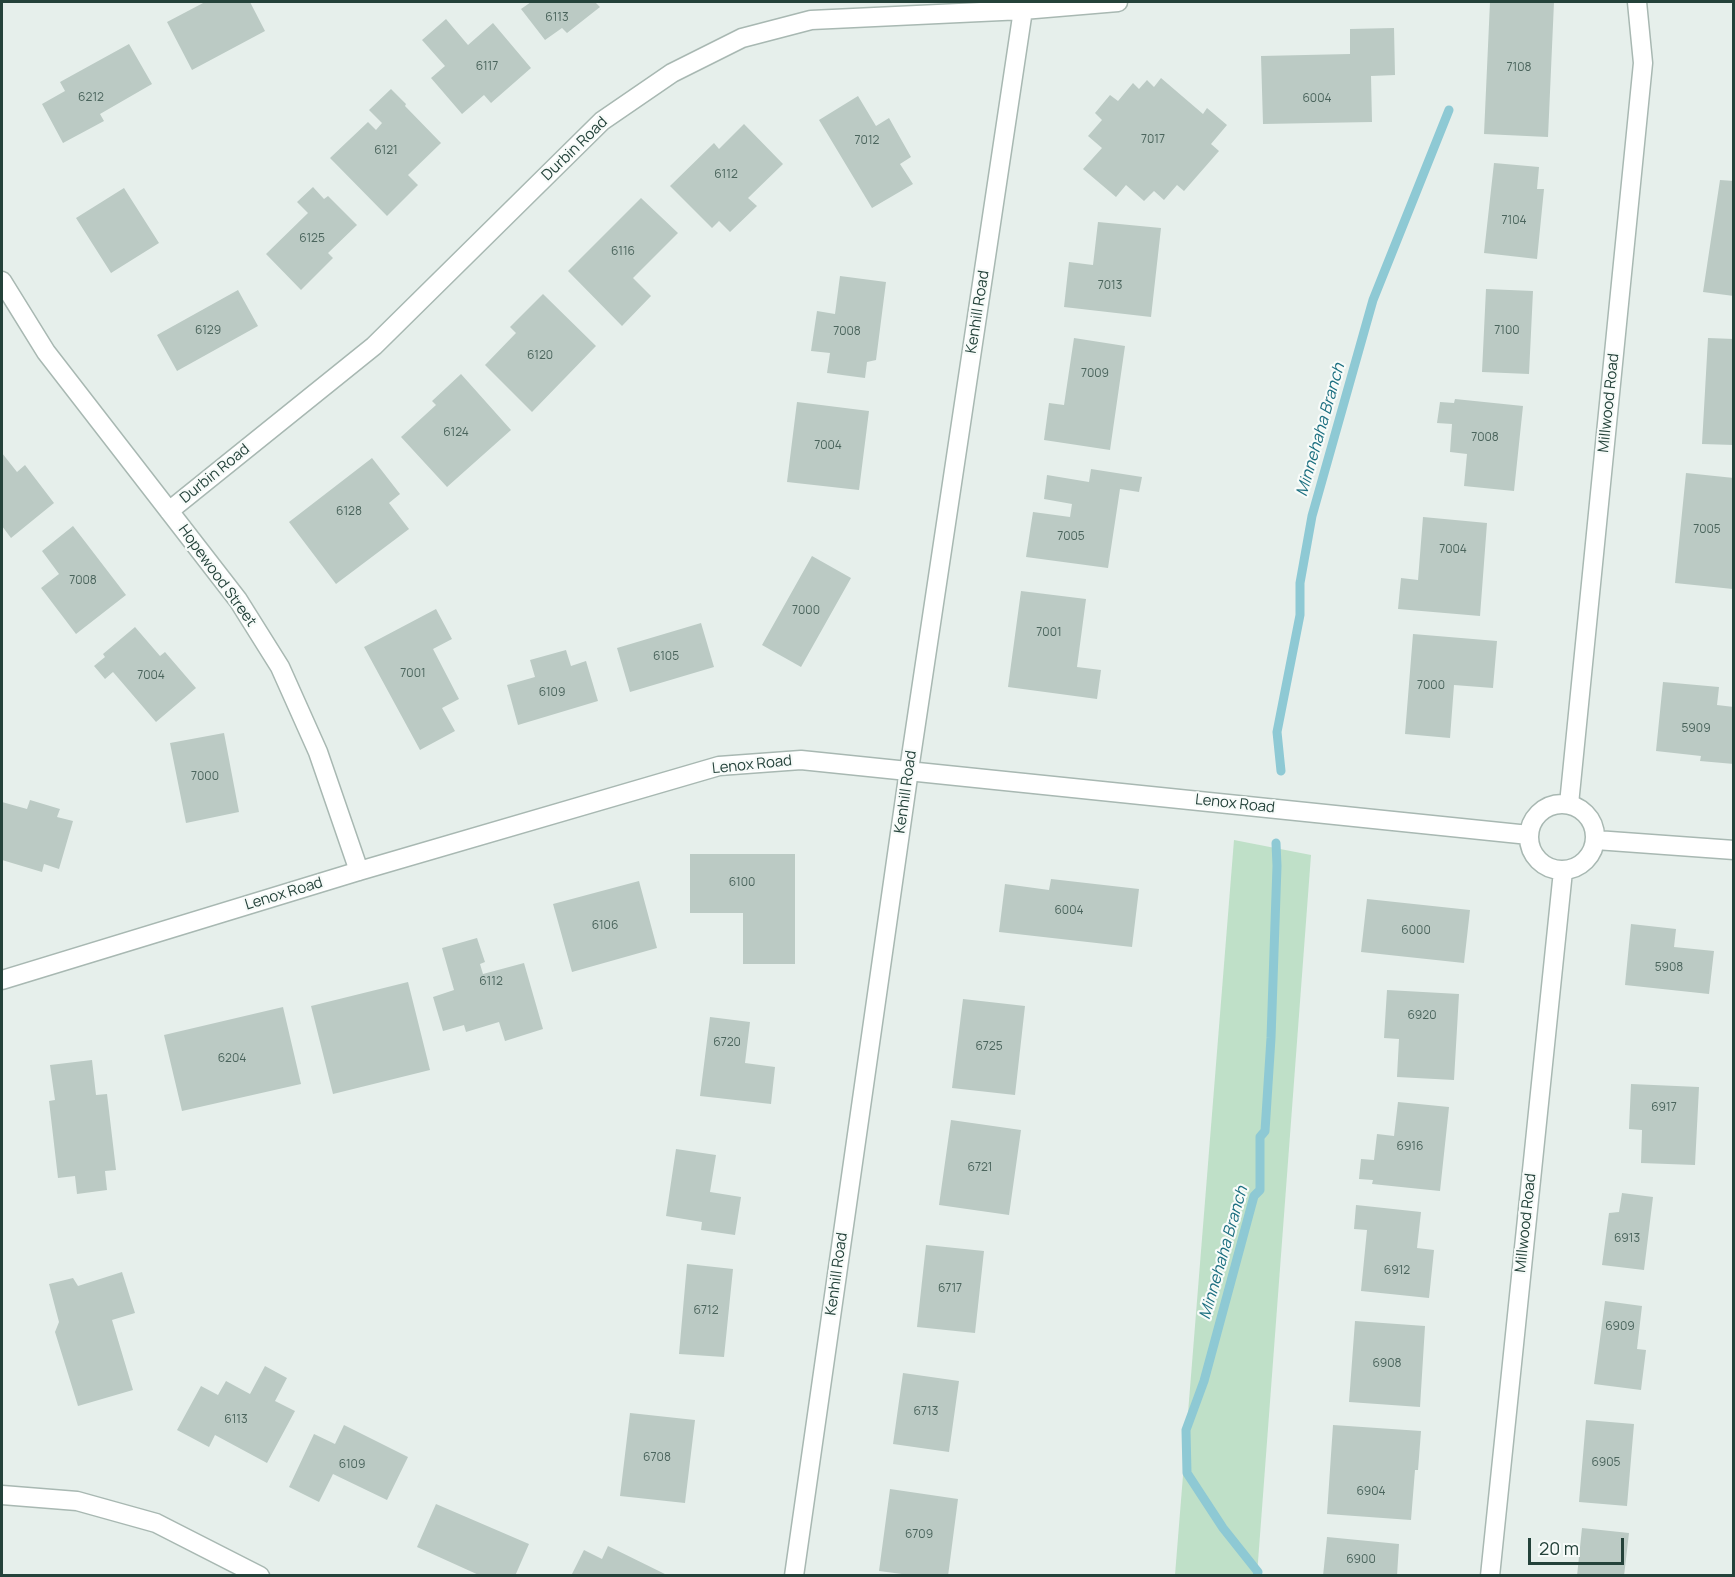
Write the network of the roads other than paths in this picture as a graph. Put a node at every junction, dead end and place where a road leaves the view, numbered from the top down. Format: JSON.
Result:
{"nodes":[{"id":1,"x":1118,"y":2,"type":"edge"},
{"id":2,"x":1637,"y":2,"type":"edge"},
{"id":3,"x":1023,"y":10,"type":"junction"},
{"id":4,"x":2,"y":281,"type":"edge"},
{"id":5,"x":169,"y":510,"type":"junction"},
{"id":6,"x":909,"y":770,"type":"junction"},
{"id":7,"x":1569,"y":804,"type":"junction"},
{"id":8,"x":1529,"y":835,"type":"junction"},
{"id":9,"x":1596,"y":840,"type":"junction"},
{"id":10,"x":1734,"y":850,"type":"edge"},
{"id":11,"x":359,"y":871,"type":"junction"},
{"id":12,"x":1563,"y":871,"type":"junction"},
{"id":13,"x":2,"y":980,"type":"edge"},
{"id":14,"x":2,"y":1495,"type":"edge"},
{"id":15,"x":260,"y":1575,"type":"edge"},
{"id":16,"x":794,"y":1575,"type":"edge"},
{"id":17,"x":1490,"y":1575,"type":"edge"}],
"edges":[{"from":1,"to":3,"type":"street","name":"Durbin Road"},
{"from":2,"to":7,"type":"street","name":"Millwood Road"},
{"from":3,"to":5,"type":"street","name":"Durbin Road"},
{"from":3,"to":6,"type":"street","name":"Kenhill Road"},
{"from":4,"to":5,"type":"street","name":"Hopewood Street"},
{"from":5,"to":11,"type":"street","name":"Hopewood Street"},
{"from":6,"to":8,"type":"street","name":"Lenox Road"},
{"from":6,"to":11,"type":"street","name":"Lenox Road"},
{"from":6,"to":16,"type":"street","name":"Kenhill Road"},
{"from":7,"to":8,"type":"street"},
{"from":7,"to":9,"type":"street"},
{"from":8,"to":12,"type":"street"},
{"from":9,"to":10,"type":"street"},
{"from":9,"to":12,"type":"street"},
{"from":11,"to":13,"type":"street","name":"Lenox Road"},
{"from":12,"to":17,"type":"street","name":"Millwood Road"},
{"from":14,"to":15,"type":"street"}]}
